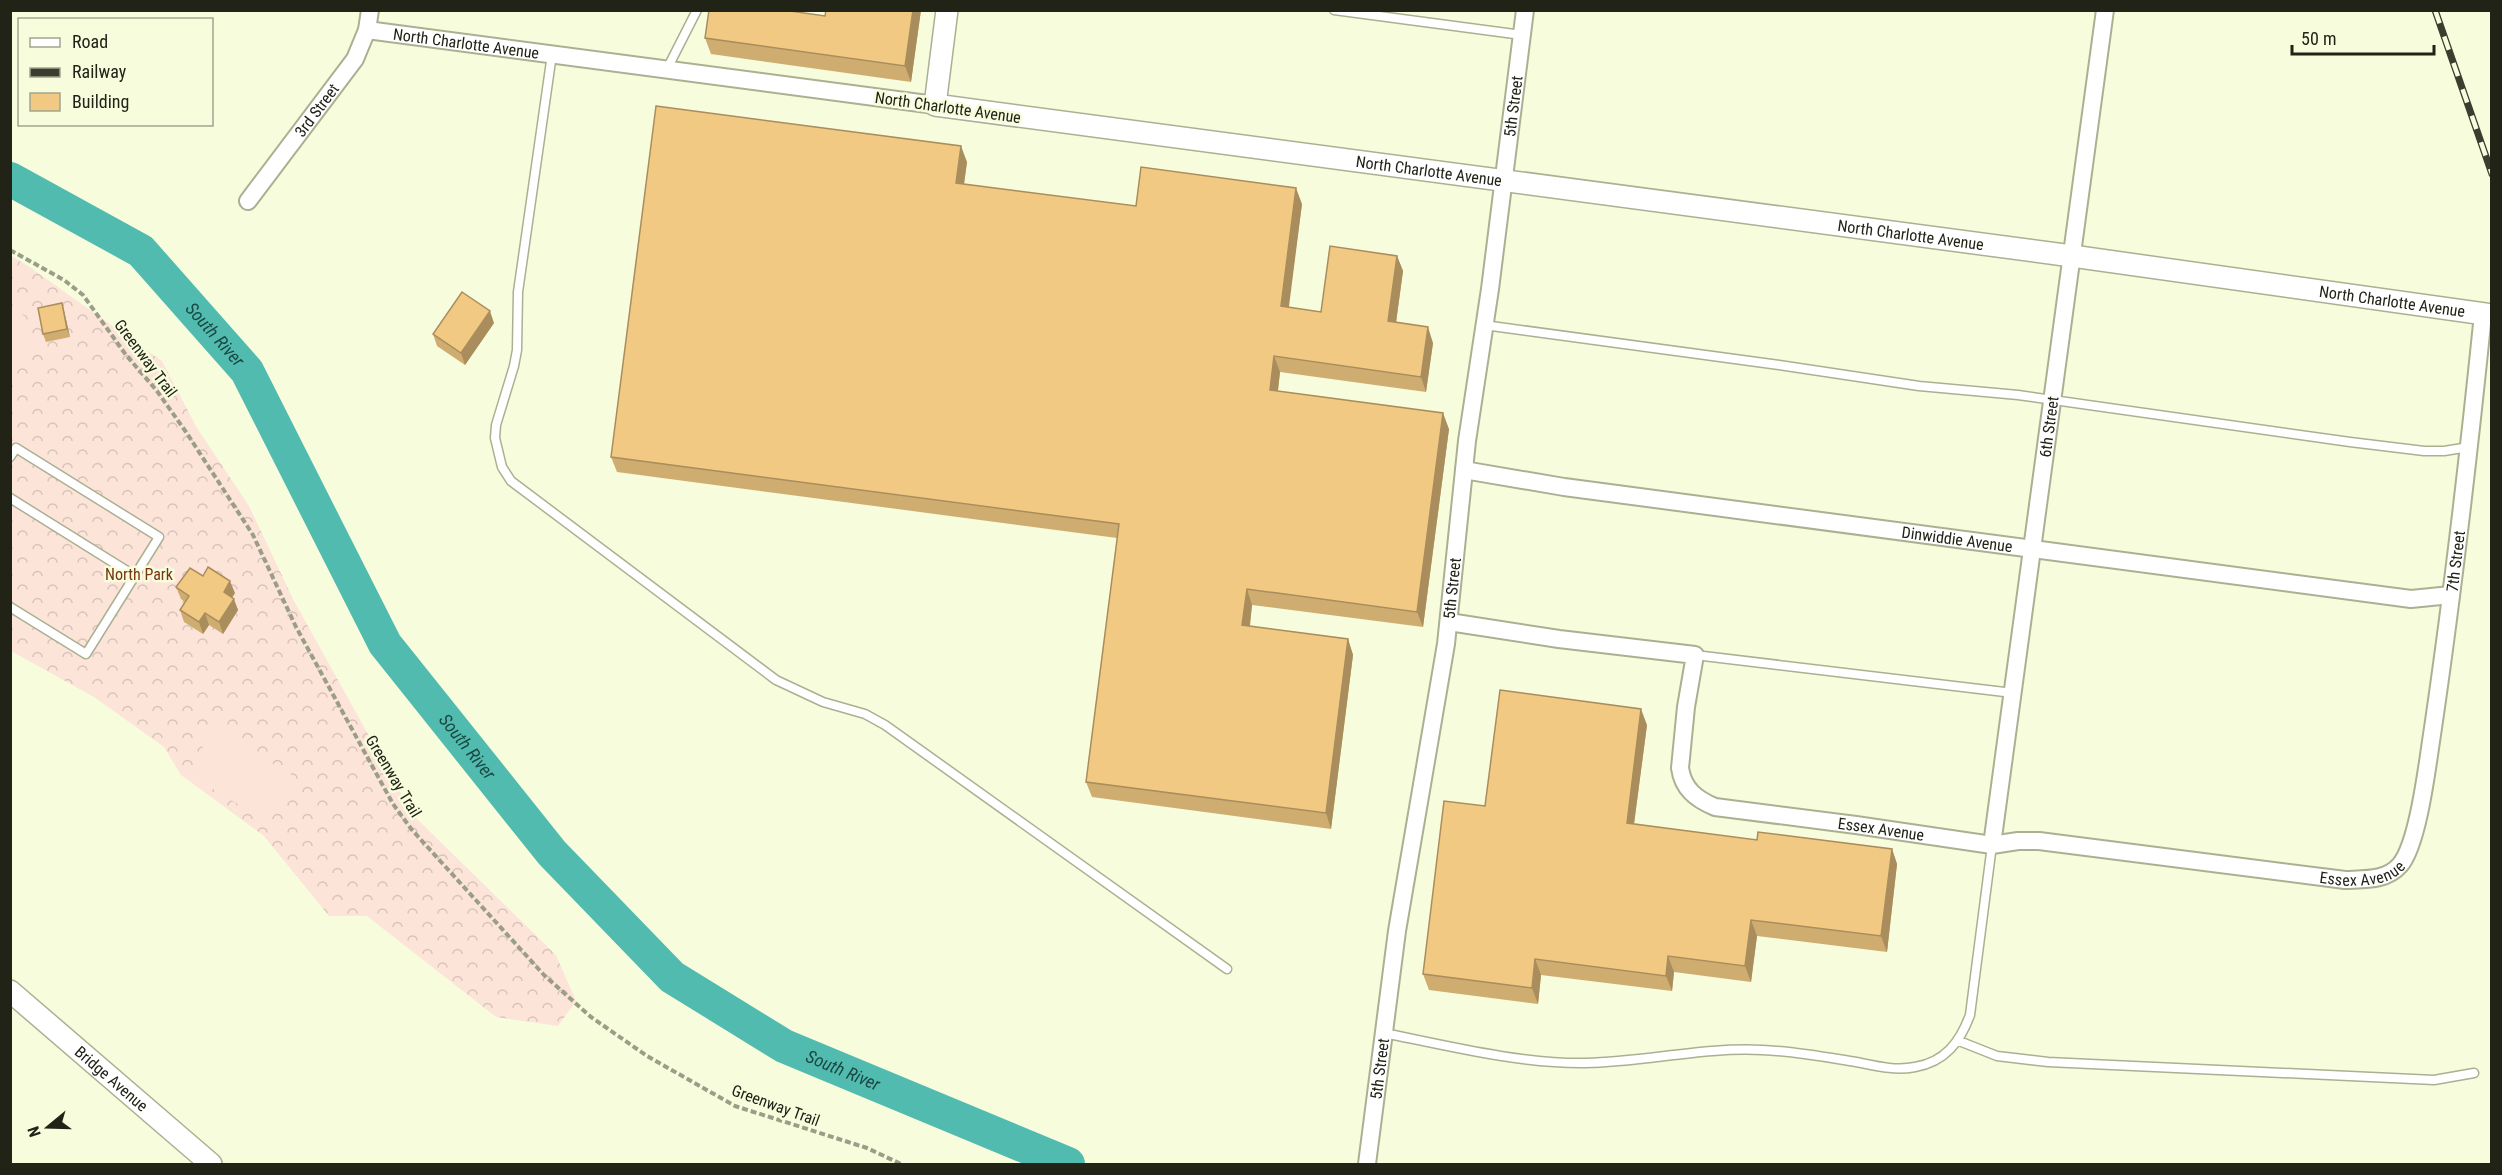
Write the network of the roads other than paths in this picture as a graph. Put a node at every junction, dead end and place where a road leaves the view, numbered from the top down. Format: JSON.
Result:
{"nodes":[{"id":1,"x":370,"y":10,"type":"edge"},
{"id":2,"x":697,"y":10,"type":"edge"},
{"id":3,"x":947,"y":10,"type":"edge"},
{"id":4,"x":1335,"y":10,"type":"edge"},
{"id":5,"x":1525,"y":10,"type":"edge"},
{"id":6,"x":2105,"y":10,"type":"edge"},
{"id":7,"x":367,"y":30,"type":"junction"},
{"id":8,"x":1522,"y":35,"type":"junction"},
{"id":9,"x":552,"y":54,"type":"junction"},
{"id":10,"x":667,"y":69,"type":"junction"},
{"id":11,"x":935,"y":105,"type":"junction"},
{"id":12,"x":1502,"y":180,"type":"junction"},
{"id":13,"x":248,"y":201,"type":"dead end"},
{"id":14,"x":2072,"y":256,"type":"junction"},
{"id":15,"x":2487,"y":314,"type":"edge"},
{"id":16,"x":1484,"y":325,"type":"junction"},
{"id":17,"x":2052,"y":400,"type":"junction"},
{"id":18,"x":2470,"y":447,"type":"junction"},
{"id":19,"x":10,"y":457,"type":"edge"},
{"id":20,"x":1464,"y":470,"type":"junction"},
{"id":21,"x":10,"y":498,"type":"edge"},
{"id":22,"x":2032,"y":548,"type":"junction"},
{"id":23,"x":135,"y":576,"type":"junction"},
{"id":24,"x":2451,"y":595,"type":"junction"},
{"id":25,"x":10,"y":607,"type":"edge"},
{"id":26,"x":1449,"y":622,"type":"junction"},
{"id":27,"x":1695,"y":655,"type":"junction"},
{"id":28,"x":2013,"y":693,"type":"junction"},
{"id":29,"x":2419,"y":809,"type":"joint"},
{"id":30,"x":1992,"y":845,"type":"junction"},
{"id":31,"x":1227,"y":969,"type":"dead end"},
{"id":32,"x":10,"y":991,"type":"edge"},
{"id":33,"x":1384,"y":1033,"type":"junction"},
{"id":34,"x":1959,"y":1041,"type":"junction"},
{"id":35,"x":2474,"y":1073,"type":"dead end"},
{"id":36,"x":211,"y":1164,"type":"edge"},
{"id":37,"x":1367,"y":1164,"type":"edge"}],
"edges":[{"from":1,"to":7,"type":"street","name":"3rd Street"},
{"from":2,"to":10,"type":"lane"},
{"from":3,"to":11,"type":"street"},
{"from":4,"to":8,"type":"lane"},
{"from":5,"to":8,"type":"street","name":"5th Street"},
{"from":6,"to":14,"type":"street","name":"6th Street"},
{"from":7,"to":9,"type":"street","name":"North Charlotte Avenue"},
{"from":7,"to":13,"type":"street","name":"3rd Street"},
{"from":8,"to":12,"type":"street","name":"5th Street"},
{"from":9,"to":10,"type":"street","name":"North Charlotte Avenue"},
{"from":9,"to":31,"type":"lane"},
{"from":10,"to":11,"type":"street","name":"North Charlotte Avenue"},
{"from":11,"to":12,"type":"street","name":"North Charlotte Avenue"},
{"from":12,"to":14,"type":"street","name":"North Charlotte Avenue"},
{"from":12,"to":16,"type":"street","name":"5th Street"},
{"from":14,"to":15,"type":"street","name":"North Charlotte Avenue"},
{"from":14,"to":17,"type":"street","name":"6th Street"},
{"from":15,"to":18,"type":"street","name":"7th Street"},
{"from":16,"to":17,"type":"lane"},
{"from":16,"to":20,"type":"street","name":"5th Street"},
{"from":17,"to":18,"type":"lane"},
{"from":17,"to":22,"type":"street","name":"6th Street"},
{"from":18,"to":24,"type":"street","name":"7th Street"},
{"from":19,"to":23,"type":"lane"},
{"from":20,"to":22,"type":"street","name":"Dinwiddie Avenue"},
{"from":20,"to":26,"type":"street","name":"5th Street"},
{"from":21,"to":23,"type":"lane"},
{"from":22,"to":24,"type":"street","name":"Dinwiddie Avenue"},
{"from":22,"to":28,"type":"street","name":"6th Street"},
{"from":23,"to":25,"type":"lane"},
{"from":24,"to":29,"type":"street","name":"7th Street"},
{"from":26,"to":27,"type":"street"},
{"from":26,"to":33,"type":"street","name":"5th Street"},
{"from":27,"to":28,"type":"lane"},
{"from":27,"to":30,"type":"street","name":"Essex Avenue"},
{"from":28,"to":30,"type":"street","name":"6th Street"},
{"from":29,"to":30,"type":"street","name":"Essex Avenue"},
{"from":30,"to":34,"type":"lane"},
{"from":32,"to":36,"type":"street","name":"Bridge Avenue"},
{"from":33,"to":34,"type":"lane"},
{"from":33,"to":37,"type":"street","name":"5th Street"},
{"from":34,"to":35,"type":"lane"}]}
